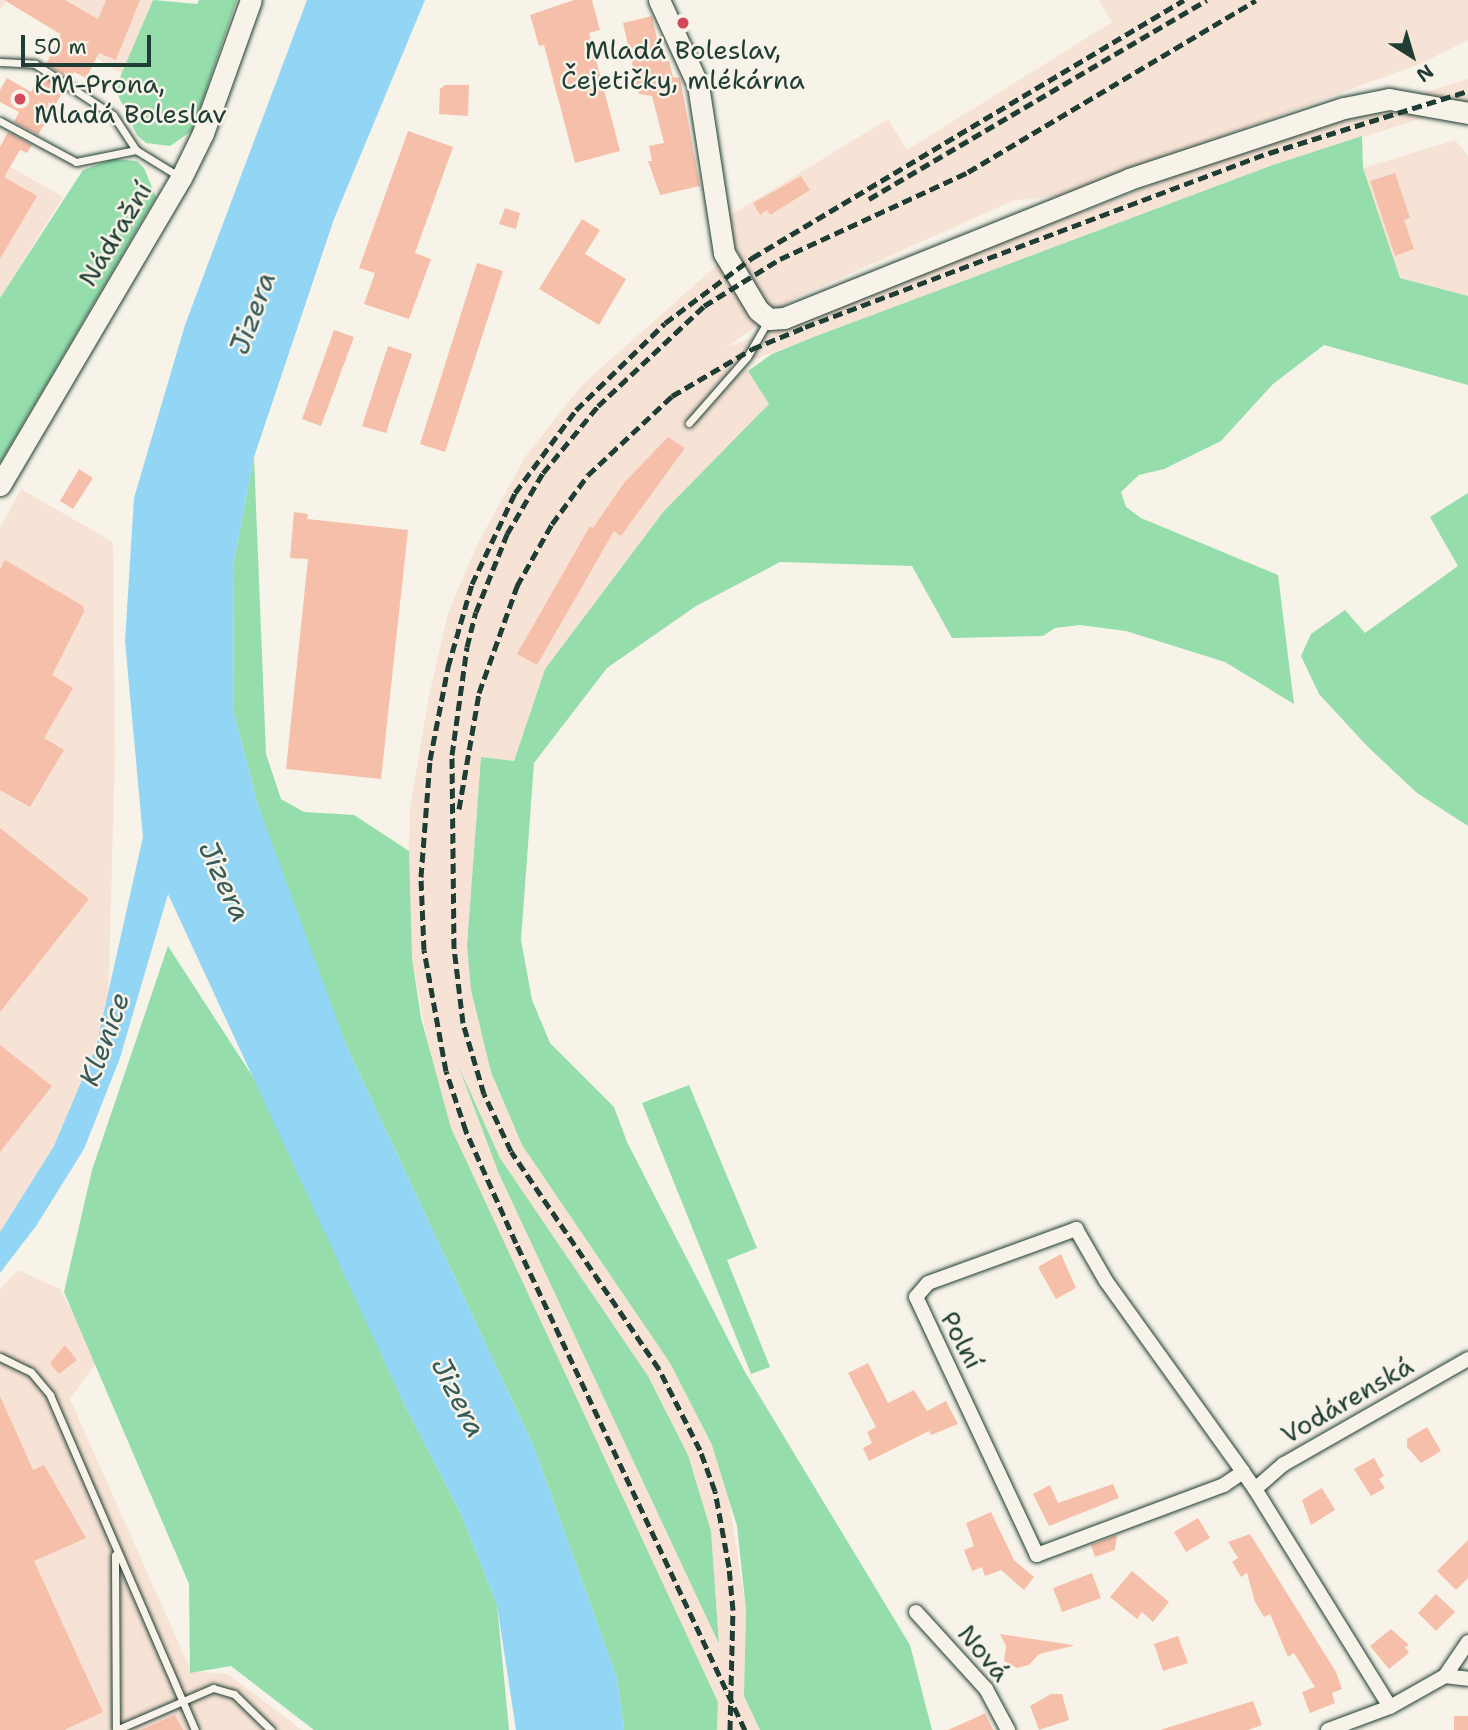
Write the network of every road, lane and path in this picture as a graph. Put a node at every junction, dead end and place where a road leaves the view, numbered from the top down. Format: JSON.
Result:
{"nodes":[{"id":1,"x":251,"y":0,"type":"edge"},
{"id":2,"x":659,"y":0,"type":"edge"},
{"id":3,"x":0,"y":62,"type":"edge"},
{"id":4,"x":1468,"y":113,"type":"edge"},
{"id":5,"x":0,"y":121,"type":"edge"},
{"id":6,"x":136,"y":150,"type":"junction"},
{"id":7,"x":181,"y":178,"type":"junction"},
{"id":8,"x":769,"y":319,"type":"junction"},
{"id":9,"x":689,"y":423,"type":"dead end"},
{"id":10,"x":0,"y":485,"type":"edge"},
{"id":11,"x":0,"y":1357,"type":"edge"},
{"id":12,"x":1468,"y":1359,"type":"edge"},
{"id":13,"x":1243,"y":1472,"type":"junction"},
{"id":14,"x":1255,"y":1489,"type":"junction"},
{"id":15,"x":115,"y":1550,"type":"junction"},
{"id":16,"x":916,"y":1612,"type":"dead end"},
{"id":17,"x":1468,"y":1642,"type":"edge"},
{"id":18,"x":1445,"y":1676,"type":"junction"},
{"id":19,"x":1468,"y":1679,"type":"edge"},
{"id":20,"x":182,"y":1700,"type":"junction"},
{"id":21,"x":1390,"y":1707,"type":"junction"},
{"id":22,"x":116,"y":1730,"type":"edge"},
{"id":23,"x":195,"y":1730,"type":"edge"},
{"id":24,"x":271,"y":1730,"type":"edge"},
{"id":25,"x":1008,"y":1730,"type":"edge"},
{"id":26,"x":1328,"y":1730,"type":"edge"}],
"edges":[{"from":1,"to":7,"type":"street","name":"Nádražní"},
{"from":2,"to":8,"type":"street"},
{"from":3,"to":6,"type":"lane"},
{"from":4,"to":8,"type":"street"},
{"from":5,"to":6,"type":"lane"},
{"from":6,"to":7,"type":"lane"},
{"from":7,"to":10,"type":"street","name":"Nádražní"},
{"from":8,"to":9,"type":"lane"},
{"from":11,"to":15,"type":"lane"},
{"from":12,"to":14,"type":"street","name":"Vodárenská"},
{"from":13,"to":13,"type":"street","name":"Polní"},
{"from":13,"to":14,"type":"street","name":"Polní"},
{"from":14,"to":21,"type":"street","name":"Polní"},
{"from":15,"to":20,"type":"lane"},
{"from":15,"to":22,"type":"lane"},
{"from":16,"to":25,"type":"street","name":"Nová"},
{"from":17,"to":18,"type":"street"},
{"from":18,"to":19,"type":"street"},
{"from":18,"to":21,"type":"street"},
{"from":20,"to":22,"type":"lane"},
{"from":20,"to":23,"type":"lane"},
{"from":20,"to":24,"type":"lane"},
{"from":21,"to":26,"type":"street"}]}
